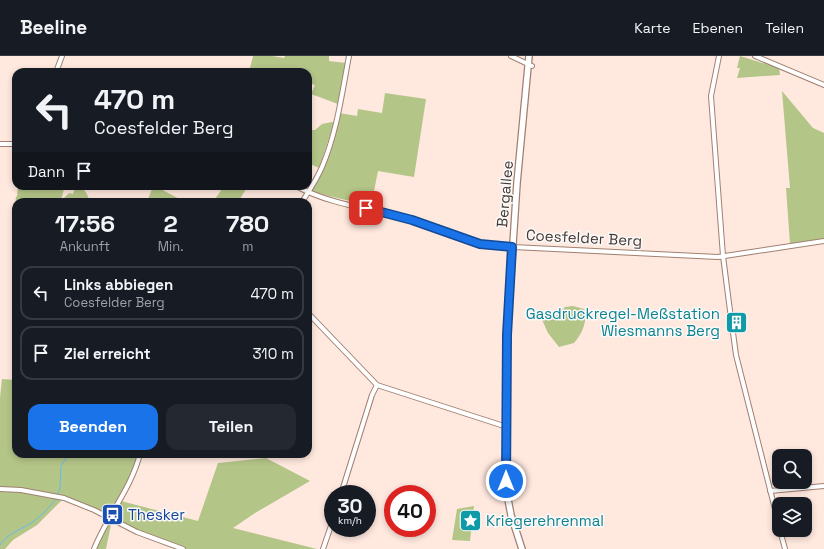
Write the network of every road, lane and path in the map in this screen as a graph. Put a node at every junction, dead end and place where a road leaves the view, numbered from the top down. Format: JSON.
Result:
{"nodes":[{"id":1,"x":62,"y":56,"type":"edge"},
{"id":2,"x":349,"y":56,"type":"edge"},
{"id":3,"x":511,"y":56,"type":"edge"},
{"id":4,"x":529,"y":56,"type":"edge"},
{"id":5,"x":719,"y":56,"type":"edge"},
{"id":6,"x":755,"y":56,"type":"edge"},
{"id":7,"x":530,"y":66,"type":"junction"},
{"id":8,"x":58,"y":68,"type":"edge"},
{"id":9,"x":824,"y":85,"type":"edge"},
{"id":10,"x":0,"y":144,"type":"edge"},
{"id":11,"x":12,"y":144,"type":"edge"},
{"id":12,"x":312,"y":185,"type":"edge"},
{"id":13,"x":304,"y":190,"type":"edge"},
{"id":14,"x":308,"y":192,"type":"junction"},
{"id":15,"x":304,"y":198,"type":"edge"},
{"id":16,"x":824,"y":241,"type":"edge"},
{"id":17,"x":512,"y":247,"type":"junction"},
{"id":18,"x":723,"y":256,"type":"junction"},
{"id":19,"x":312,"y":317,"type":"edge"},
{"id":20,"x":377,"y":385,"type":"junction"},
{"id":21,"x":507,"y":427,"type":"junction"},
{"id":22,"x":139,"y":458,"type":"edge"},
{"id":23,"x":344,"y":485,"type":"edge"},
{"id":24,"x":824,"y":486,"type":"edge"},
{"id":25,"x":0,"y":489,"type":"edge"},
{"id":26,"x":770,"y":491,"type":"junction"},
{"id":27,"x":772,"y":499,"type":"edge"},
{"id":28,"x":109,"y":518,"type":"junction"},
{"id":29,"x":327,"y":537,"type":"edge"},
{"id":30,"x":782,"y":537,"type":"edge"},
{"id":31,"x":94,"y":549,"type":"edge"},
{"id":32,"x":183,"y":549,"type":"edge"},
{"id":33,"x":323,"y":549,"type":"edge"},
{"id":34,"x":522,"y":549,"type":"edge"},
{"id":35,"x":785,"y":549,"type":"edge"}],
"edges":[{"from":1,"to":8,"type":"street"},
{"from":2,"to":12,"type":"street"},
{"from":3,"to":7,"type":"street"},
{"from":4,"to":7,"type":"street","name":"Bergallee"},
{"from":5,"to":18,"type":"street"},
{"from":6,"to":9,"type":"street"},
{"from":7,"to":17,"type":"street","name":"Bergallee"},
{"from":10,"to":11,"type":"street"},
{"from":13,"to":14,"type":"street","name":"Coesfelder Berg"},
{"from":14,"to":15,"type":"street"},
{"from":14,"to":17,"type":"street","name":"Coesfelder Berg"},
{"from":16,"to":18,"type":"street","name":"Coesfelder Berg"},
{"from":17,"to":18,"type":"street","name":"Coesfelder Berg"},
{"from":17,"to":21,"type":"street","name":"Bergallee"},
{"from":18,"to":26,"type":"street"},
{"from":19,"to":20,"type":"street"},
{"from":20,"to":21,"type":"street"},
{"from":20,"to":23,"type":"street"},
{"from":21,"to":34,"type":"street","name":"Bergallee"},
{"from":22,"to":28,"type":"street"},
{"from":24,"to":26,"type":"street"},
{"from":25,"to":28,"type":"street"},
{"from":26,"to":27,"type":"street"},
{"from":28,"to":31,"type":"street"},
{"from":28,"to":32,"type":"street"},
{"from":29,"to":33,"type":"street"},
{"from":30,"to":35,"type":"street"}]}
